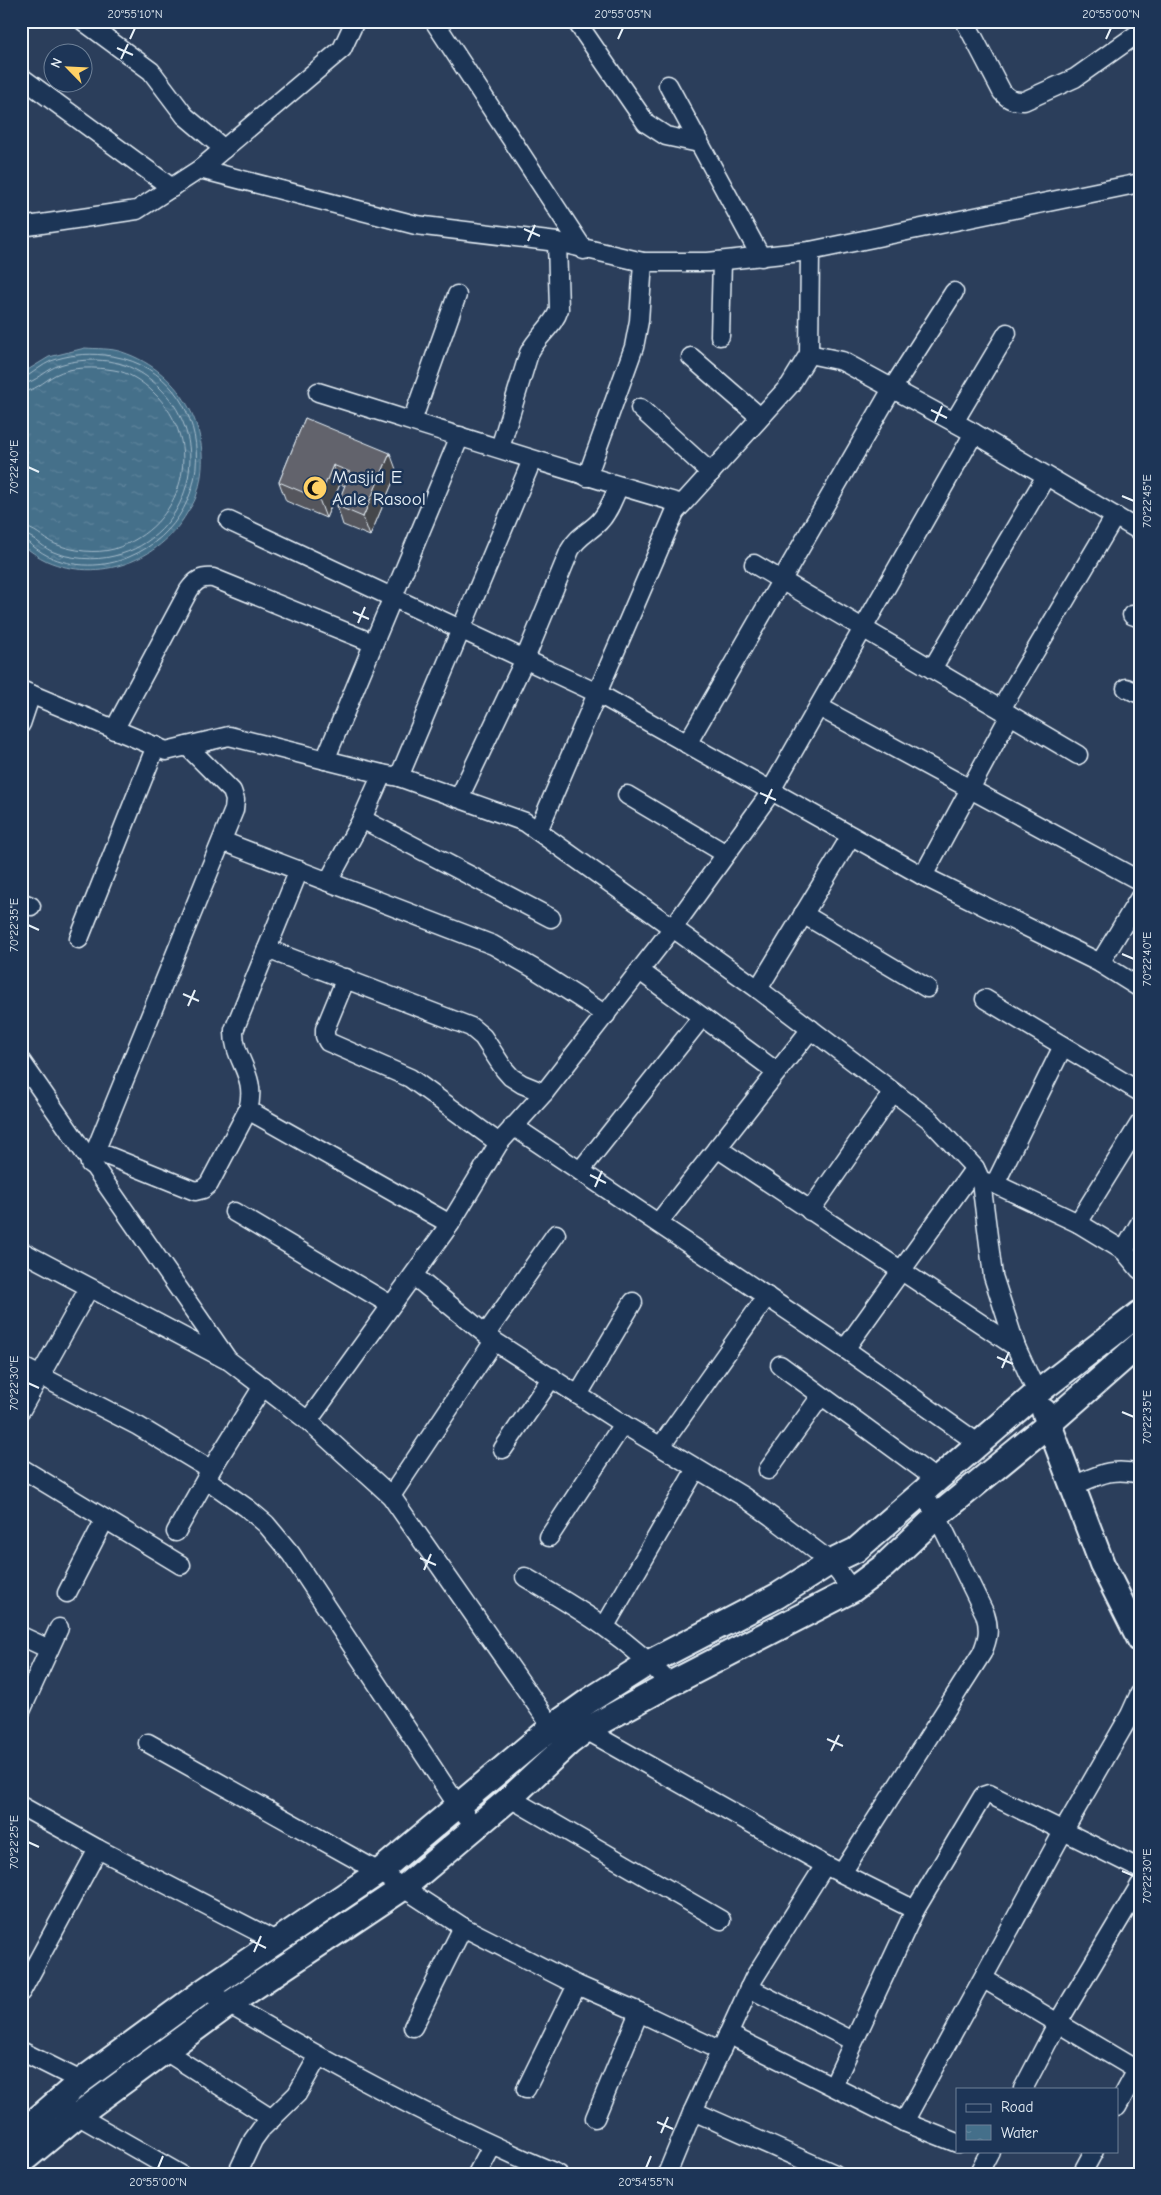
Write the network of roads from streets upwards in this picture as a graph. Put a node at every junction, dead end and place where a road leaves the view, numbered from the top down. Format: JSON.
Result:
{"nodes":[{"id":1,"x":83,"y":21,"type":"edge"},
{"id":2,"x":355,"y":21,"type":"edge"},
{"id":3,"x":434,"y":21,"type":"edge"},
{"id":4,"x":576,"y":21,"type":"edge"},
{"id":5,"x":965,"y":21,"type":"edge"},
{"id":6,"x":1140,"y":32,"type":"edge"},
{"id":7,"x":21,"y":77,"type":"edge"},
{"id":8,"x":668,"y":85,"type":"dead end"},
{"id":9,"x":700,"y":143,"type":"junction"},
{"id":10,"x":224,"y":149,"type":"junction"},
{"id":11,"x":200,"y":169,"type":"junction"},
{"id":12,"x":1140,"y":183,"type":"edge"},
{"id":13,"x":172,"y":188,"type":"junction"},
{"id":14,"x":21,"y":227,"type":"edge"},
{"id":15,"x":557,"y":242,"type":"junction"},
{"id":16,"x":584,"y":250,"type":"junction"},
{"id":17,"x":810,"y":252,"type":"junction"},
{"id":18,"x":761,"y":257,"type":"junction"},
{"id":19,"x":722,"y":260,"type":"junction"},
{"id":20,"x":643,"y":262,"type":"junction"},
{"id":21,"x":954,"y":292,"type":"dead end"},
{"id":22,"x":458,"y":295,"type":"dead end"},
{"id":23,"x":1007,"y":334,"type":"dead end"},
{"id":24,"x":720,"y":336,"type":"dead end"},
{"id":25,"x":809,"y":354,"type":"junction"},
{"id":26,"x":691,"y":357,"type":"dead end"},
{"id":27,"x":892,"y":389,"type":"junction"},
{"id":28,"x":318,"y":392,"type":"dead end"},
{"id":29,"x":640,"y":408,"type":"dead end"},
{"id":30,"x":760,"y":417,"type":"junction"},
{"id":31,"x":412,"y":421,"type":"junction"},
{"id":32,"x":954,"y":422,"type":"junction"},
{"id":33,"x":974,"y":433,"type":"junction"},
{"id":34,"x":460,"y":436,"type":"junction"},
{"id":35,"x":500,"y":448,"type":"junction"},
{"id":36,"x":532,"y":460,"type":"junction"},
{"id":37,"x":711,"y":473,"type":"junction"},
{"id":38,"x":587,"y":476,"type":"junction"},
{"id":39,"x":1046,"y":476,"type":"junction"},
{"id":40,"x":618,"y":486,"type":"junction"},
{"id":41,"x":682,"y":504,"type":"junction"},
{"id":42,"x":229,"y":521,"type":"dead end"},
{"id":43,"x":1131,"y":522,"type":"edge"},
{"id":44,"x":754,"y":564,"type":"dead end"},
{"id":45,"x":781,"y":580,"type":"junction"},
{"id":46,"x":393,"y":597,"type":"junction"},
{"id":47,"x":461,"y":628,"type":"junction"},
{"id":48,"x":863,"y":628,"type":"junction"},
{"id":49,"x":373,"y":643,"type":"junction"},
{"id":50,"x":525,"y":659,"type":"junction"},
{"id":51,"x":932,"y":669,"type":"junction"},
{"id":52,"x":26,"y":692,"type":"edge"},
{"id":53,"x":597,"y":693,"type":"junction"},
{"id":54,"x":819,"y":707,"type":"junction"},
{"id":55,"x":1006,"y":712,"type":"junction"},
{"id":56,"x":21,"y":724,"type":"edge"},
{"id":57,"x":114,"y":730,"type":"junction"},
{"id":58,"x":687,"y":744,"type":"junction"},
{"id":59,"x":156,"y":746,"type":"junction"},
{"id":60,"x":187,"y":746,"type":"junction"},
{"id":61,"x":1078,"y":755,"type":"dead end"},
{"id":62,"x":325,"y":760,"type":"junction"},
{"id":63,"x":390,"y":776,"type":"junction"},
{"id":64,"x":970,"y":789,"type":"junction"},
{"id":65,"x":771,"y":790,"type":"junction"},
{"id":66,"x":627,"y":795,"type":"dead end"},
{"id":67,"x":459,"y":798,"type":"junction"},
{"id":68,"x":362,"y":819,"type":"junction"},
{"id":69,"x":538,"y":831,"type":"junction"},
{"id":70,"x":851,"y":836,"type":"junction"},
{"id":71,"x":222,"y":840,"type":"junction"},
{"id":72,"x":726,"y":854,"type":"junction"},
{"id":73,"x":298,"y":870,"type":"junction"},
{"id":74,"x":923,"y":876,"type":"junction"},
{"id":75,"x":1140,"y":881,"type":"edge"},
{"id":76,"x":328,"y":882,"type":"junction"},
{"id":77,"x":1140,"y":897,"type":"edge"},
{"id":78,"x":803,"y":914,"type":"junction"},
{"id":79,"x":550,"y":918,"type":"dead end"},
{"id":80,"x":672,"y":929,"type":"junction"},
{"id":81,"x":79,"y":939,"type":"dead end"},
{"id":82,"x":267,"y":949,"type":"junction"},
{"id":83,"x":1100,"y":962,"type":"junction"},
{"id":84,"x":640,"y":971,"type":"junction"},
{"id":85,"x":346,"y":978,"type":"junction"},
{"id":86,"x":927,"y":988,"type":"dead end"},
{"id":87,"x":1140,"y":988,"type":"edge"},
{"id":88,"x":758,"y":989,"type":"junction"},
{"id":89,"x":985,"y":999,"type":"dead end"},
{"id":90,"x":606,"y":1015,"type":"junction"},
{"id":91,"x":702,"y":1017,"type":"junction"},
{"id":92,"x":811,"y":1029,"type":"junction"},
{"id":93,"x":1063,"y":1046,"type":"junction"},
{"id":94,"x":21,"y":1062,"type":"edge"},
{"id":95,"x":777,"y":1072,"type":"junction"},
{"id":96,"x":893,"y":1092,"type":"junction"},
{"id":97,"x":1140,"y":1092,"type":"edge"},
{"id":98,"x":544,"y":1093,"type":"junction"},
{"id":99,"x":248,"y":1110,"type":"junction"},
{"id":100,"x":1140,"y":1123,"type":"edge"},
{"id":101,"x":513,"y":1126,"type":"junction"},
{"id":102,"x":499,"y":1143,"type":"junction"},
{"id":103,"x":717,"y":1148,"type":"junction"},
{"id":104,"x":93,"y":1158,"type":"junction"},
{"id":105,"x":580,"y":1171,"type":"junction"},
{"id":106,"x":984,"y":1178,"type":"junction"},
{"id":107,"x":234,"y":1212,"type":"dead end"},
{"id":108,"x":810,"y":1212,"type":"junction"},
{"id":109,"x":658,"y":1223,"type":"junction"},
{"id":110,"x":1078,"y":1223,"type":"junction"},
{"id":111,"x":450,"y":1224,"type":"junction"},
{"id":112,"x":1140,"y":1224,"type":"edge"},
{"id":113,"x":556,"y":1234,"type":"dead end"},
{"id":114,"x":21,"y":1251,"type":"edge"},
{"id":115,"x":1124,"y":1251,"type":"junction"},
{"id":116,"x":1140,"y":1270,"type":"edge"},
{"id":117,"x":901,"y":1272,"type":"junction"},
{"id":118,"x":414,"y":1276,"type":"junction"},
{"id":119,"x":89,"y":1288,"type":"junction"},
{"id":120,"x":767,"y":1296,"type":"junction"},
{"id":121,"x":633,"y":1302,"type":"dead end"},
{"id":122,"x":392,"y":1305,"type":"junction"},
{"id":123,"x":1140,"y":1313,"type":"edge"},
{"id":124,"x":490,"y":1337,"type":"junction"},
{"id":125,"x":1140,"y":1344,"type":"edge"},
{"id":126,"x":1016,"y":1347,"type":"junction"},
{"id":127,"x":845,"y":1349,"type":"junction"},
{"id":128,"x":228,"y":1360,"type":"junction"},
{"id":129,"x":780,"y":1365,"type":"dead end"},
{"id":130,"x":21,"y":1366,"type":"edge"},
{"id":131,"x":40,"y":1376,"type":"junction"},
{"id":132,"x":552,"y":1377,"type":"junction"},
{"id":133,"x":263,"y":1386,"type":"junction"},
{"id":134,"x":1037,"y":1393,"type":"junction"},
{"id":135,"x":578,"y":1395,"type":"junction"},
{"id":136,"x":821,"y":1396,"type":"junction"},
{"id":137,"x":21,"y":1410,"type":"edge"},
{"id":138,"x":308,"y":1421,"type":"junction"},
{"id":139,"x":623,"y":1424,"type":"junction"},
{"id":140,"x":1049,"y":1424,"type":"junction"},
{"id":141,"x":980,"y":1444,"type":"junction"},
{"id":142,"x":661,"y":1446,"type":"junction"},
{"id":143,"x":504,"y":1449,"type":"dead end"},
{"id":144,"x":21,"y":1468,"type":"edge"},
{"id":145,"x":696,"y":1469,"type":"junction"},
{"id":146,"x":768,"y":1470,"type":"dead end"},
{"id":147,"x":1140,"y":1474,"type":"edge"},
{"id":148,"x":208,"y":1475,"type":"junction"},
{"id":149,"x":1073,"y":1486,"type":"junction"},
{"id":150,"x":930,"y":1487,"type":"junction"},
{"id":151,"x":391,"y":1496,"type":"junction"},
{"id":152,"x":937,"y":1516,"type":"junction"},
{"id":153,"x":106,"y":1519,"type":"junction"},
{"id":154,"x":176,"y":1532,"type":"dead end"},
{"id":155,"x":549,"y":1537,"type":"dead end"},
{"id":156,"x":831,"y":1562,"type":"junction"},
{"id":157,"x":181,"y":1565,"type":"dead end"},
{"id":158,"x":525,"y":1576,"type":"dead end"},
{"id":159,"x":852,"y":1590,"type":"junction"},
{"id":160,"x":67,"y":1593,"type":"dead end"},
{"id":161,"x":605,"y":1626,"type":"junction"},
{"id":162,"x":59,"y":1628,"type":"dead end"},
{"id":163,"x":21,"y":1636,"type":"edge"},
{"id":164,"x":1140,"y":1640,"type":"edge"},
{"id":165,"x":49,"y":1649,"type":"junction"},
{"id":166,"x":650,"y":1662,"type":"junction"},
{"id":167,"x":670,"y":1684,"type":"junction"},
{"id":168,"x":1140,"y":1693,"type":"edge"},
{"id":169,"x":21,"y":1711,"type":"edge"},
{"id":170,"x":552,"y":1728,"type":"junction"},
{"id":171,"x":578,"y":1737,"type":"junction"},
{"id":172,"x":148,"y":1743,"type":"dead end"},
{"id":173,"x":510,"y":1798,"type":"junction"},
{"id":174,"x":21,"y":1806,"type":"edge"},
{"id":175,"x":458,"y":1806,"type":"junction"},
{"id":176,"x":475,"y":1827,"type":"junction"},
{"id":177,"x":1064,"y":1830,"type":"junction"},
{"id":178,"x":98,"y":1849,"type":"junction"},
{"id":179,"x":825,"y":1864,"type":"junction"},
{"id":180,"x":1140,"y":1869,"type":"edge"},
{"id":181,"x":379,"y":1872,"type":"junction"},
{"id":182,"x":842,"y":1874,"type":"junction"},
{"id":183,"x":1140,"y":1885,"type":"edge"},
{"id":184,"x":403,"y":1888,"type":"junction"},
{"id":185,"x":915,"y":1910,"type":"junction"},
{"id":186,"x":721,"y":1920,"type":"dead end"},
{"id":187,"x":463,"y":1927,"type":"junction"},
{"id":188,"x":276,"y":1941,"type":"junction"},
{"id":189,"x":984,"y":1979,"type":"junction"},
{"id":190,"x":577,"y":1985,"type":"junction"},
{"id":191,"x":749,"y":1988,"type":"junction"},
{"id":192,"x":205,"y":1990,"type":"junction"},
{"id":193,"x":21,"y":1992,"type":"edge"},
{"id":194,"x":229,"y":2004,"type":"junction"},
{"id":195,"x":639,"y":2012,"type":"junction"},
{"id":196,"x":1057,"y":2024,"type":"junction"},
{"id":197,"x":413,"y":2027,"type":"dead end"},
{"id":198,"x":728,"y":2034,"type":"junction"},
{"id":199,"x":853,"y":2041,"type":"junction"},
{"id":200,"x":21,"y":2051,"type":"edge"},
{"id":201,"x":165,"y":2051,"type":"junction"},
{"id":202,"x":721,"y":2051,"type":"junction"},
{"id":203,"x":318,"y":2057,"type":"junction"},
{"id":204,"x":1138,"y":2071,"type":"edge"},
{"id":205,"x":81,"y":2081,"type":"junction"},
{"id":206,"x":833,"y":2086,"type":"junction"},
{"id":207,"x":1024,"y":2088,"type":"edge"},
{"id":208,"x":526,"y":2089,"type":"dead end"},
{"id":209,"x":54,"y":2103,"type":"junction"},
{"id":210,"x":1118,"y":2104,"type":"edge"},
{"id":211,"x":693,"y":2111,"type":"junction"},
{"id":212,"x":78,"y":2115,"type":"junction"},
{"id":213,"x":595,"y":2118,"type":"dead end"},
{"id":214,"x":272,"y":2119,"type":"junction"},
{"id":215,"x":904,"y":2122,"type":"junction"},
{"id":216,"x":21,"y":2133,"type":"edge"},
{"id":217,"x":956,"y":2143,"type":"edge"},
{"id":218,"x":492,"y":2146,"type":"junction"},
{"id":219,"x":1093,"y":2152,"type":"edge"},
{"id":220,"x":985,"y":2153,"type":"edge"},
{"id":221,"x":21,"y":2162,"type":"edge"},
{"id":222,"x":1082,"y":2173,"type":"edge"},
{"id":223,"x":180,"y":2174,"type":"edge"},
{"id":224,"x":237,"y":2174,"type":"edge"},
{"id":225,"x":477,"y":2174,"type":"edge"},
{"id":226,"x":558,"y":2174,"type":"edge"},
{"id":227,"x":667,"y":2174,"type":"edge"},
{"id":228,"x":835,"y":2174,"type":"edge"},
{"id":229,"x":978,"y":2174,"type":"edge"}],
"edges":[{"from":1,"to":10,"type":"street"},
{"from":2,"to":10,"type":"street"},
{"from":3,"to":16,"type":"street"},
{"from":4,"to":9,"type":"street"},
{"from":5,"to":6,"type":"street"},
{"from":7,"to":13,"type":"street"},
{"from":8,"to":9,"type":"street"},
{"from":9,"to":18,"type":"street"},
{"from":10,"to":11,"type":"street"},
{"from":11,"to":13,"type":"street"},
{"from":11,"to":15,"type":"street"},
{"from":12,"to":17,"type":"street"},
{"from":13,"to":14,"type":"street"},
{"from":15,"to":16,"type":"street"},
{"from":15,"to":35,"type":"street"},
{"from":16,"to":20,"type":"street"},
{"from":17,"to":18,"type":"street"},
{"from":17,"to":25,"type":"street"},
{"from":18,"to":19,"type":"street"},
{"from":19,"to":20,"type":"street"},
{"from":19,"to":24,"type":"street"},
{"from":20,"to":38,"type":"street"},
{"from":21,"to":27,"type":"street"},
{"from":22,"to":31,"type":"street"},
{"from":23,"to":32,"type":"street"},
{"from":25,"to":27,"type":"street"},
{"from":25,"to":30,"type":"street"},
{"from":26,"to":30,"type":"street"},
{"from":27,"to":32,"type":"street"},
{"from":27,"to":45,"type":"street"},
{"from":28,"to":31,"type":"street"},
{"from":29,"to":37,"type":"street"},
{"from":30,"to":37,"type":"street"},
{"from":31,"to":34,"type":"street"},
{"from":32,"to":33,"type":"street"},
{"from":33,"to":39,"type":"street"},
{"from":33,"to":48,"type":"street"},
{"from":34,"to":35,"type":"street"},
{"from":34,"to":46,"type":"street"},
{"from":35,"to":36,"type":"street"},
{"from":36,"to":38,"type":"street"},
{"from":36,"to":47,"type":"street"},
{"from":37,"to":41,"type":"street"},
{"from":38,"to":40,"type":"street"},
{"from":39,"to":43,"type":"street"},
{"from":39,"to":51,"type":"street"},
{"from":40,"to":41,"type":"street"},
{"from":40,"to":50,"type":"street"},
{"from":41,"to":53,"type":"street"},
{"from":42,"to":46,"type":"street"},
{"from":43,"to":55,"type":"street"},
{"from":44,"to":45,"type":"street"},
{"from":45,"to":48,"type":"street"},
{"from":45,"to":58,"type":"street"},
{"from":46,"to":47,"type":"street"},
{"from":46,"to":49,"type":"street"},
{"from":47,"to":50,"type":"street"},
{"from":47,"to":63,"type":"street"},
{"from":48,"to":51,"type":"street"},
{"from":48,"to":54,"type":"street"},
{"from":49,"to":57,"type":"street"},
{"from":49,"to":62,"type":"street"},
{"from":50,"to":53,"type":"street"},
{"from":50,"to":67,"type":"street"},
{"from":51,"to":55,"type":"street"},
{"from":52,"to":56,"type":"street"},
{"from":52,"to":57,"type":"street"},
{"from":53,"to":58,"type":"street"},
{"from":53,"to":69,"type":"street"},
{"from":54,"to":64,"type":"street"},
{"from":54,"to":65,"type":"street"},
{"from":55,"to":61,"type":"street"},
{"from":55,"to":64,"type":"street"},
{"from":57,"to":59,"type":"street"},
{"from":58,"to":65,"type":"street"},
{"from":59,"to":60,"type":"street"},
{"from":59,"to":81,"type":"street"},
{"from":60,"to":62,"type":"street"},
{"from":60,"to":71,"type":"street"},
{"from":62,"to":63,"type":"street"},
{"from":63,"to":67,"type":"street"},
{"from":63,"to":68,"type":"street"},
{"from":64,"to":74,"type":"street"},
{"from":64,"to":75,"type":"street"},
{"from":65,"to":70,"type":"street"},
{"from":65,"to":72,"type":"street"},
{"from":66,"to":72,"type":"street"},
{"from":67,"to":69,"type":"street"},
{"from":68,"to":76,"type":"street"},
{"from":68,"to":79,"type":"street"},
{"from":69,"to":80,"type":"street"},
{"from":70,"to":74,"type":"street"},
{"from":70,"to":78,"type":"street"},
{"from":71,"to":73,"type":"street"},
{"from":71,"to":104,"type":"street"},
{"from":72,"to":80,"type":"street"},
{"from":73,"to":76,"type":"street"},
{"from":73,"to":82,"type":"street"},
{"from":74,"to":83,"type":"street"},
{"from":76,"to":90,"type":"street"},
{"from":77,"to":83,"type":"street"},
{"from":78,"to":86,"type":"street"},
{"from":78,"to":88,"type":"street"},
{"from":80,"to":84,"type":"street"},
{"from":80,"to":88,"type":"street"},
{"from":82,"to":85,"type":"street"},
{"from":82,"to":99,"type":"street"},
{"from":83,"to":87,"type":"street"},
{"from":84,"to":90,"type":"street"},
{"from":84,"to":91,"type":"street"},
{"from":85,"to":98,"type":"street"},
{"from":85,"to":102,"type":"street"},
{"from":88,"to":92,"type":"street"},
{"from":89,"to":93,"type":"street"},
{"from":90,"to":98,"type":"street"},
{"from":91,"to":95,"type":"street"},
{"from":91,"to":105,"type":"street"},
{"from":92,"to":95,"type":"street"},
{"from":92,"to":96,"type":"street"},
{"from":93,"to":97,"type":"street"},
{"from":93,"to":106,"type":"street"},
{"from":94,"to":104,"type":"street"},
{"from":95,"to":103,"type":"street"},
{"from":96,"to":106,"type":"street"},
{"from":96,"to":108,"type":"street"},
{"from":98,"to":101,"type":"street"},
{"from":99,"to":104,"type":"street"},
{"from":99,"to":111,"type":"street"},
{"from":100,"to":110,"type":"street"},
{"from":101,"to":102,"type":"street"},
{"from":101,"to":105,"type":"street"},
{"from":102,"to":111,"type":"street"},
{"from":103,"to":108,"type":"street"},
{"from":103,"to":109,"type":"street"},
{"from":104,"to":128,"type":"street"},
{"from":105,"to":109,"type":"street"},
{"from":106,"to":110,"type":"street"},
{"from":106,"to":117,"type":"street"},
{"from":106,"to":126,"type":"street"},
{"from":107,"to":122,"type":"street"},
{"from":108,"to":117,"type":"street"},
{"from":109,"to":120,"type":"street"},
{"from":110,"to":115,"type":"street"},
{"from":111,"to":118,"type":"street"},
{"from":112,"to":115,"type":"street"},
{"from":113,"to":124,"type":"street"},
{"from":114,"to":119,"type":"street"},
{"from":115,"to":116,"type":"street"},
{"from":117,"to":126,"type":"street"},
{"from":117,"to":127,"type":"street"},
{"from":118,"to":122,"type":"street"},
{"from":118,"to":124,"type":"street"},
{"from":119,"to":128,"type":"street"},
{"from":119,"to":131,"type":"street"},
{"from":120,"to":127,"type":"street"},
{"from":120,"to":142,"type":"street"},
{"from":121,"to":135,"type":"street"},
{"from":122,"to":138,"type":"street"},
{"from":123,"to":134,"type":"street"},
{"from":124,"to":132,"type":"street"},
{"from":124,"to":151,"type":"street"},
{"from":125,"to":140,"type":"street"},
{"from":126,"to":134,"type":"street"},
{"from":127,"to":141,"type":"street"},
{"from":128,"to":133,"type":"street"},
{"from":129,"to":136,"type":"street"},
{"from":130,"to":131,"type":"street"},
{"from":131,"to":137,"type":"street"},
{"from":131,"to":148,"type":"street"},
{"from":132,"to":135,"type":"street"},
{"from":132,"to":143,"type":"street"},
{"from":133,"to":138,"type":"street"},
{"from":133,"to":148,"type":"street"},
{"from":134,"to":140,"type":"street"},
{"from":134,"to":141,"type":"street"},
{"from":135,"to":139,"type":"street"},
{"from":136,"to":146,"type":"street"},
{"from":136,"to":150,"type":"street"},
{"from":138,"to":151,"type":"street"},
{"from":139,"to":142,"type":"street"},
{"from":139,"to":155,"type":"street"},
{"from":140,"to":149,"type":"street"},
{"from":140,"to":152,"type":"street"},
{"from":141,"to":150,"type":"street"},
{"from":142,"to":145,"type":"street"},
{"from":144,"to":153,"type":"street"},
{"from":145,"to":156,"type":"street"},
{"from":145,"to":161,"type":"street"},
{"from":147,"to":149,"type":"street"},
{"from":148,"to":154,"type":"street"},
{"from":148,"to":175,"type":"street"},
{"from":149,"to":164,"type":"street"},
{"from":150,"to":152,"type":"street"},
{"from":150,"to":156,"type":"street"},
{"from":151,"to":170,"type":"street"},
{"from":152,"to":159,"type":"street"},
{"from":152,"to":182,"type":"street"},
{"from":153,"to":157,"type":"street"},
{"from":153,"to":160,"type":"street"},
{"from":156,"to":159,"type":"street"},
{"from":156,"to":166,"type":"street"},
{"from":158,"to":161,"type":"street"},
{"from":159,"to":167,"type":"street"},
{"from":161,"to":166,"type":"street"},
{"from":162,"to":165,"type":"street"},
{"from":163,"to":165,"type":"street"},
{"from":165,"to":169,"type":"street"},
{"from":166,"to":167,"type":"street"},
{"from":166,"to":170,"type":"street"},
{"from":167,"to":171,"type":"street"},
{"from":168,"to":177,"type":"street"},
{"from":170,"to":171,"type":"street"},
{"from":170,"to":175,"type":"street"},
{"from":171,"to":173,"type":"street"},
{"from":171,"to":179,"type":"street"},
{"from":172,"to":181,"type":"street"},
{"from":173,"to":176,"type":"street"},
{"from":173,"to":186,"type":"street"},
{"from":174,"to":178,"type":"street"},
{"from":175,"to":176,"type":"street"},
{"from":175,"to":181,"type":"street"},
{"from":176,"to":184,"type":"street"},
{"from":177,"to":180,"type":"street"},
{"from":177,"to":185,"type":"street"},
{"from":177,"to":189,"type":"street"},
{"from":178,"to":188,"type":"street"},
{"from":178,"to":193,"type":"street"},
{"from":179,"to":182,"type":"street"},
{"from":179,"to":191,"type":"street"},
{"from":181,"to":184,"type":"street"},
{"from":181,"to":188,"type":"street"},
{"from":182,"to":185,"type":"street"},
{"from":183,"to":196,"type":"street"},
{"from":184,"to":187,"type":"street"},
{"from":184,"to":194,"type":"street"},
{"from":185,"to":199,"type":"street"},
{"from":187,"to":190,"type":"street"},
{"from":187,"to":197,"type":"street"},
{"from":188,"to":192,"type":"street"},
{"from":189,"to":196,"type":"street"},
{"from":189,"to":215,"type":"street"},
{"from":190,"to":195,"type":"street"},
{"from":190,"to":208,"type":"street"},
{"from":191,"to":198,"type":"street"},
{"from":191,"to":199,"type":"street"},
{"from":192,"to":194,"type":"street"},
{"from":192,"to":205,"type":"street"},
{"from":194,"to":201,"type":"street"},
{"from":194,"to":203,"type":"street"},
{"from":195,"to":202,"type":"street"},
{"from":195,"to":213,"type":"street"},
{"from":196,"to":204,"type":"street"},
{"from":196,"to":207,"type":"street"},
{"from":198,"to":202,"type":"street"},
{"from":198,"to":206,"type":"street"},
{"from":199,"to":206,"type":"street"},
{"from":200,"to":205,"type":"street"},
{"from":201,"to":212,"type":"street"},
{"from":201,"to":214,"type":"street"},
{"from":202,"to":211,"type":"street"},
{"from":203,"to":214,"type":"street"},
{"from":203,"to":218,"type":"street"},
{"from":204,"to":210,"type":"street"},
{"from":205,"to":209,"type":"street"},
{"from":206,"to":215,"type":"street"},
{"from":209,"to":212,"type":"street"},
{"from":209,"to":216,"type":"street"},
{"from":211,"to":227,"type":"street"},
{"from":211,"to":228,"type":"street"},
{"from":212,"to":221,"type":"street"},
{"from":212,"to":223,"type":"street"},
{"from":214,"to":224,"type":"street"},
{"from":215,"to":217,"type":"street"},
{"from":218,"to":225,"type":"street"},
{"from":218,"to":226,"type":"street"},
{"from":219,"to":222,"type":"street"},
{"from":220,"to":229,"type":"street"}]}
